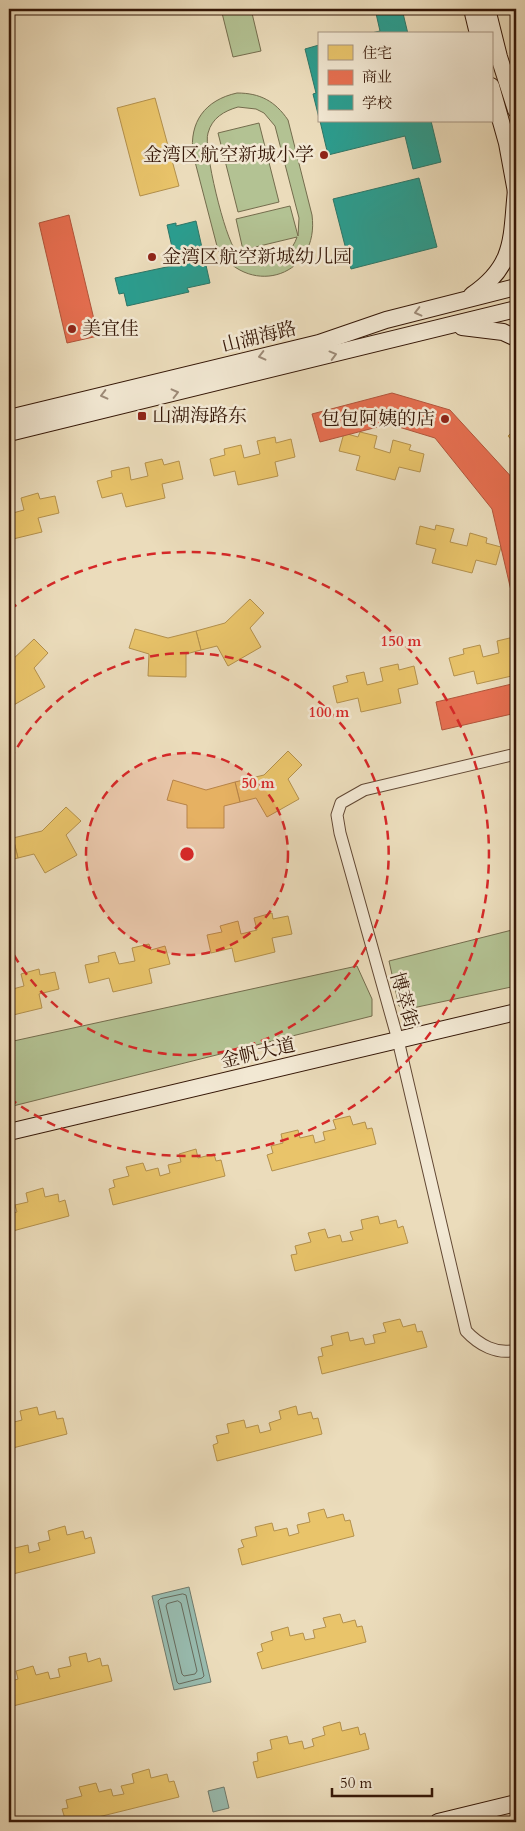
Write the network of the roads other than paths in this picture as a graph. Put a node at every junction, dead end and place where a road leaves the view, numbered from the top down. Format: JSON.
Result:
{"nodes":[{"id":1,"x":472,"y":9,"type":"edge"},
{"id":2,"x":487,"y":9,"type":"edge"},
{"id":3,"x":478,"y":32,"type":"edge"},
{"id":4,"x":492,"y":90,"type":"edge"},
{"id":5,"x":516,"y":110,"type":"edge"},
{"id":6,"x":516,"y":191,"type":"edge"},
{"id":7,"x":516,"y":287,"type":"edge"},
{"id":8,"x":465,"y":300,"type":"junction"},
{"id":9,"x":516,"y":309,"type":"edge"},
{"id":10,"x":448,"y":326,"type":"junction"},
{"id":11,"x":516,"y":338,"type":"edge"},
{"id":12,"x":9,"y":418,"type":"edge"},
{"id":13,"x":9,"y":433,"type":"edge"},
{"id":14,"x":516,"y":754,"type":"edge"},
{"id":15,"x":516,"y":1012,"type":"edge"},
{"id":16,"x":398,"y":1040,"type":"junction"},
{"id":17,"x":9,"y":1132,"type":"edge"},
{"id":18,"x":516,"y":1350,"type":"edge"},
{"id":19,"x":516,"y":1803,"type":"edge"},
{"id":20,"x":438,"y":1822,"type":"edge"}],
"edges":[{"from":1,"to":3,"type":"street"},
{"from":2,"to":5,"type":"street"},
{"from":4,"to":6,"type":"street"},
{"from":6,"to":8,"type":"street"},
{"from":7,"to":8,"type":"street","name":"山湖海路"},
{"from":8,"to":12,"type":"street","name":"山湖海路","one_way":true},
{"from":9,"to":10,"type":"street","name":"山湖海路"},
{"from":10,"to":11,"type":"street"},
{"from":13,"to":10,"type":"street","name":"山湖海路","one_way":true},
{"from":14,"to":16,"type":"street","name":"博萃街"},
{"from":15,"to":16,"type":"street","name":"金帆大道"},
{"from":16,"to":17,"type":"street","name":"金帆大道"},
{"from":16,"to":18,"type":"street","name":"博萃街"},
{"from":19,"to":20,"type":"street"}]}
